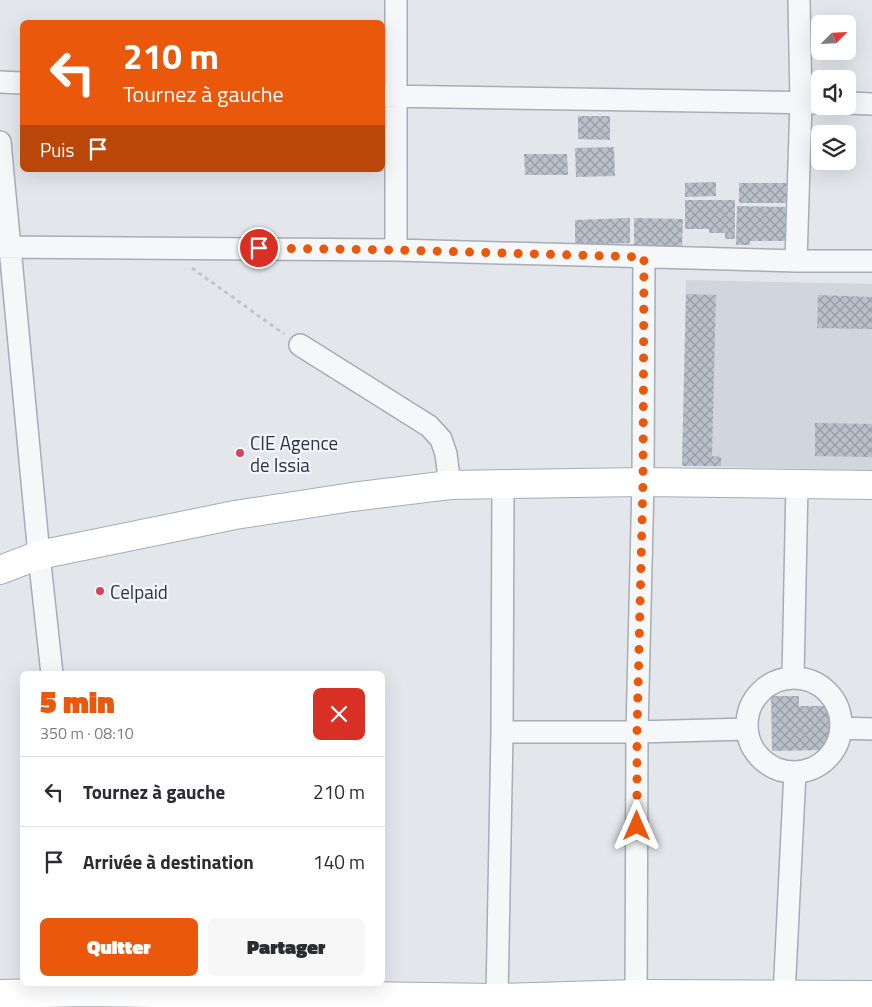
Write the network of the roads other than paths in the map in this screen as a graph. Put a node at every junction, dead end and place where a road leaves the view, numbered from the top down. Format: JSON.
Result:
{"nodes":[{"id":1,"x":396,"y":0,"type":"edge"},
{"id":2,"x":800,"y":0,"type":"edge"},
{"id":3,"x":0,"y":82,"type":"edge"},
{"id":4,"x":20,"y":83,"type":"edge"},
{"id":5,"x":390,"y":96,"type":"edge"},
{"id":6,"x":810,"y":102,"type":"edge"},
{"id":7,"x":856,"y":103,"type":"edge"},
{"id":8,"x":872,"y":104,"type":"edge"},
{"id":9,"x":0,"y":142,"type":"edge"},
{"id":10,"x":5,"y":247,"type":"edge"},
{"id":11,"x":396,"y":250,"type":"junction"},
{"id":12,"x":644,"y":257,"type":"junction"},
{"id":13,"x":796,"y":261,"type":"junction"},
{"id":14,"x":872,"y":261,"type":"edge"},
{"id":15,"x":300,"y":345,"type":"road end"},
{"id":16,"x":643,"y":482,"type":"junction"},
{"id":17,"x":797,"y":484,"type":"junction"},
{"id":18,"x":450,"y":485,"type":"junction"},
{"id":19,"x":503,"y":485,"type":"junction"},
{"id":20,"x":872,"y":485,"type":"edge"},
{"id":21,"x":40,"y":555,"type":"junction"},
{"id":22,"x":0,"y":570,"type":"edge"},
{"id":23,"x":52,"y":671,"type":"edge"},
{"id":24,"x":792,"y":678,"type":"junction"},
{"id":25,"x":841,"y":728,"type":"junction"},
{"id":26,"x":747,"y":729,"type":"junction"},
{"id":27,"x":872,"y":729,"type":"edge"},
{"id":28,"x":502,"y":732,"type":"junction"},
{"id":29,"x":637,"y":732,"type":"junction"},
{"id":30,"x":795,"y":772,"type":"junction"},
{"id":31,"x":0,"y":994,"type":"edge"},
{"id":32,"x":86,"y":994,"type":"edge"},
{"id":33,"x":872,"y":995,"type":"edge"},
{"id":34,"x":784,"y":996,"type":"junction"},
{"id":35,"x":497,"y":998,"type":"junction"},
{"id":36,"x":636,"y":1001,"type":"edge"}],
"edges":[{"from":1,"to":5,"type":"street"},
{"from":2,"to":6,"type":"street"},
{"from":3,"to":4,"type":"street"},
{"from":5,"to":6,"type":"street"},
{"from":5,"to":11,"type":"street"},
{"from":6,"to":13,"type":"street"},
{"from":7,"to":8,"type":"street"},
{"from":9,"to":10,"type":"street"},
{"from":10,"to":11,"type":"street"},
{"from":10,"to":21,"type":"street"},
{"from":11,"to":12,"type":"street"},
{"from":12,"to":13,"type":"street"},
{"from":12,"to":16,"type":"street"},
{"from":13,"to":14,"type":"street"},
{"from":15,"to":18,"type":"street"},
{"from":16,"to":17,"type":"street"},
{"from":16,"to":19,"type":"street"},
{"from":16,"to":29,"type":"street"},
{"from":17,"to":20,"type":"street"},
{"from":17,"to":24,"type":"street"},
{"from":18,"to":19,"type":"street"},
{"from":18,"to":21,"type":"street"},
{"from":19,"to":28,"type":"street"},
{"from":21,"to":22,"type":"street"},
{"from":21,"to":23,"type":"street"},
{"from":24,"to":25,"type":"street"},
{"from":24,"to":26,"type":"street"},
{"from":25,"to":27,"type":"street"},
{"from":25,"to":30,"type":"street"},
{"from":26,"to":29,"type":"street"},
{"from":26,"to":30,"type":"street"},
{"from":28,"to":29,"type":"street"},
{"from":28,"to":35,"type":"street"},
{"from":29,"to":36,"type":"street"},
{"from":30,"to":34,"type":"street"},
{"from":31,"to":32,"type":"street"},
{"from":32,"to":35,"type":"street"},
{"from":33,"to":34,"type":"street"},
{"from":34,"to":36,"type":"street"},
{"from":35,"to":36,"type":"street"}]}
